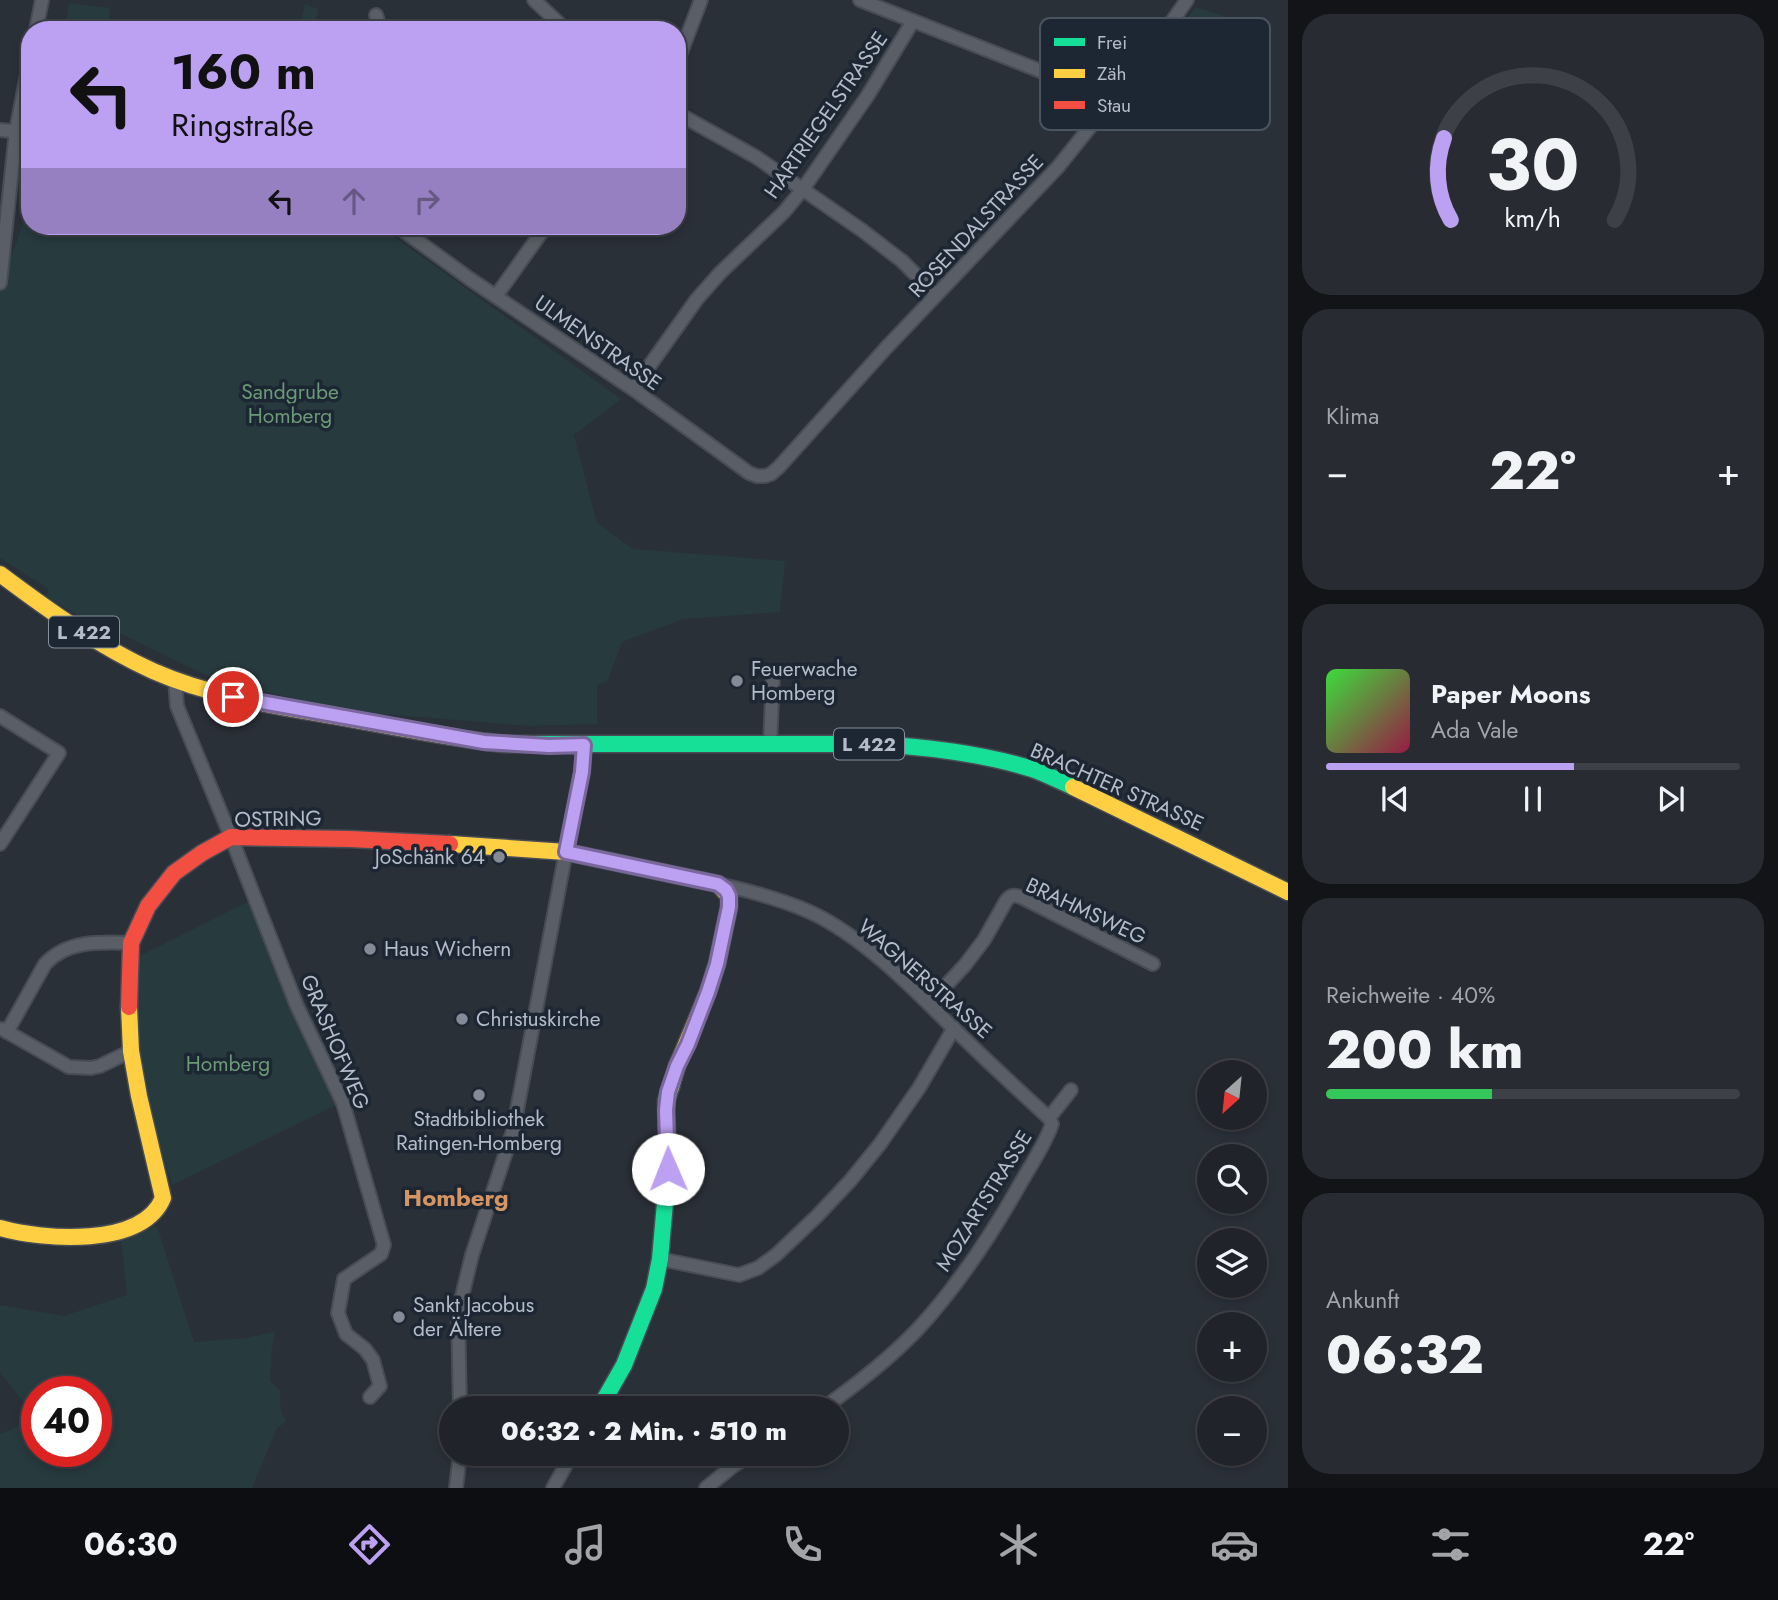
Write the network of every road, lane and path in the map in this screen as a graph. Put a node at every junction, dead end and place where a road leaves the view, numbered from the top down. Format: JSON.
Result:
{"nodes":[{"id":1,"x":42,"y":0,"type":"edge"},
{"id":2,"x":534,"y":0,"type":"edge"},
{"id":3,"x":702,"y":0,"type":"edge"},
{"id":4,"x":860,"y":0,"type":"edge"},
{"id":5,"x":1187,"y":0,"type":"edge"},
{"id":6,"x":376,"y":15,"type":"dead end"},
{"id":7,"x":1174,"y":18,"type":"edge"},
{"id":8,"x":38,"y":21,"type":"edge"},
{"id":9,"x":378,"y":21,"type":"edge"},
{"id":10,"x":556,"y":21,"type":"edge"},
{"id":11,"x":914,"y":21,"type":"junction"},
{"id":12,"x":686,"y":40,"type":"edge"},
{"id":13,"x":1040,"y":71,"type":"edge"},
{"id":14,"x":686,"y":118,"type":"edge"},
{"id":15,"x":0,"y":130,"type":"edge"},
{"id":16,"x":1087,"y":130,"type":"edge"},
{"id":17,"x":21,"y":132,"type":"edge"},
{"id":18,"x":21,"y":145,"type":"edge"},
{"id":19,"x":803,"y":190,"type":"junction"},
{"id":20,"x":409,"y":235,"type":"edge"},
{"id":21,"x":540,"y":235,"type":"edge"},
{"id":22,"x":0,"y":283,"type":"edge"},
{"id":23,"x":936,"y":295,"type":"junction"},
{"id":24,"x":496,"y":296,"type":"junction"},
{"id":25,"x":633,"y":389,"type":"junction"},
{"id":26,"x":779,"y":467,"type":"joint"},
{"id":27,"x":0,"y":574,"type":"edge"},
{"id":28,"x":773,"y":676,"type":"dead end"},
{"id":29,"x":175,"y":679,"type":"junction"},
{"id":30,"x":0,"y":716,"type":"edge"},
{"id":31,"x":584,"y":745,"type":"junction"},
{"id":32,"x":770,"y":745,"type":"junction"},
{"id":33,"x":231,"y":837,"type":"junction"},
{"id":34,"x":0,"y":844,"type":"edge"},
{"id":35,"x":566,"y":852,"type":"junction"},
{"id":36,"x":718,"y":884,"type":"junction"},
{"id":37,"x":1288,"y":892,"type":"edge"},
{"id":38,"x":131,"y":943,"type":"junction"},
{"id":39,"x":1153,"y":964,"type":"dead end"},
{"id":40,"x":929,"y":1004,"type":"junction"},
{"id":41,"x":954,"y":1028,"type":"junction"},
{"id":42,"x":3,"y":1030,"type":"edge"},
{"id":43,"x":131,"y":1051,"type":"junction"},
{"id":44,"x":1071,"y":1090,"type":"dead end"},
{"id":45,"x":1051,"y":1121,"type":"junction"},
{"id":46,"x":0,"y":1228,"type":"edge"},
{"id":47,"x":660,"y":1259,"type":"junction"},
{"id":48,"x":460,"y":1396,"type":"edge"},
{"id":49,"x":606,"y":1396,"type":"edge"},
{"id":50,"x":839,"y":1396,"type":"edge"},
{"id":51,"x":370,"y":1397,"type":"dead end"},
{"id":52,"x":459,"y":1466,"type":"edge"},
{"id":53,"x":565,"y":1466,"type":"edge"},
{"id":54,"x":733,"y":1466,"type":"edge"},
{"id":55,"x":456,"y":1488,"type":"edge"},
{"id":56,"x":552,"y":1488,"type":"edge"},
{"id":57,"x":706,"y":1488,"type":"edge"}],
"edges":[{"from":1,"to":8,"type":"street"},
{"from":2,"to":10,"type":"street"},
{"from":3,"to":12,"type":"street"},
{"from":4,"to":11,"type":"street"},
{"from":5,"to":7,"type":"street","name":"ROSENDALSTRASSE"},
{"from":6,"to":9,"type":"street"},
{"from":11,"to":13,"type":"street"},
{"from":11,"to":19,"type":"street","name":"HARTRIEGELSTRASSE"},
{"from":14,"to":19,"type":"street"},
{"from":15,"to":17,"type":"street"},
{"from":16,"to":23,"type":"street","name":"ROSENDALSTRASSE"},
{"from":18,"to":22,"type":"street"},
{"from":19,"to":23,"type":"street"},
{"from":19,"to":25,"type":"street","name":"HARTRIEGELSTRASSE"},
{"from":20,"to":24,"type":"street","name":"ULMENSTRASSE"},
{"from":21,"to":24,"type":"street"},
{"from":23,"to":26,"type":"street","name":"ROSENDALSTRASSE"},
{"from":24,"to":25,"type":"street","name":"ULMENSTRASSE"},
{"from":25,"to":26,"type":"street","name":"ULMENSTRASSE"},
{"from":27,"to":29,"type":"street","number":"L 422"},
{"from":28,"to":32,"type":"street"},
{"from":29,"to":31,"type":"street","number":"L 422"},
{"from":29,"to":33,"type":"street","name":"GRASHOFWEG"},
{"from":30,"to":34,"type":"street"},
{"from":31,"to":32,"type":"street","name":"BRACHTER STRASSE","number":"L 422"},
{"from":31,"to":35,"type":"street"},
{"from":32,"to":37,"type":"street","name":"BRACHTER STRASSE","number":"L 422"},
{"from":33,"to":35,"type":"street","name":"OSTRING"},
{"from":33,"to":38,"type":"street","name":"OSTRING"},
{"from":33,"to":51,"type":"street","name":"GRASHOFWEG"},
{"from":35,"to":36,"type":"street","name":"OSTRING"},
{"from":35,"to":48,"type":"street"},
{"from":36,"to":40,"type":"street","name":"WAGNERSTRASSE"},
{"from":36,"to":47,"type":"street"},
{"from":38,"to":42,"type":"street"},
{"from":38,"to":43,"type":"street","name":"OSTRING"},
{"from":39,"to":40,"type":"street","name":"BRAHMSWEG"},
{"from":40,"to":41,"type":"street","name":"WAGNERSTRASSE"},
{"from":41,"to":45,"type":"street","name":"WAGNERSTRASSE"},
{"from":41,"to":47,"type":"street"},
{"from":42,"to":43,"type":"street"},
{"from":43,"to":46,"type":"street","name":"OSTRING"},
{"from":44,"to":45,"type":"street"},
{"from":45,"to":50,"type":"street","name":"MOZARTSTRASSE"},
{"from":47,"to":49,"type":"street"},
{"from":52,"to":55,"type":"street"},
{"from":53,"to":56,"type":"street"},
{"from":54,"to":57,"type":"street"}]}
